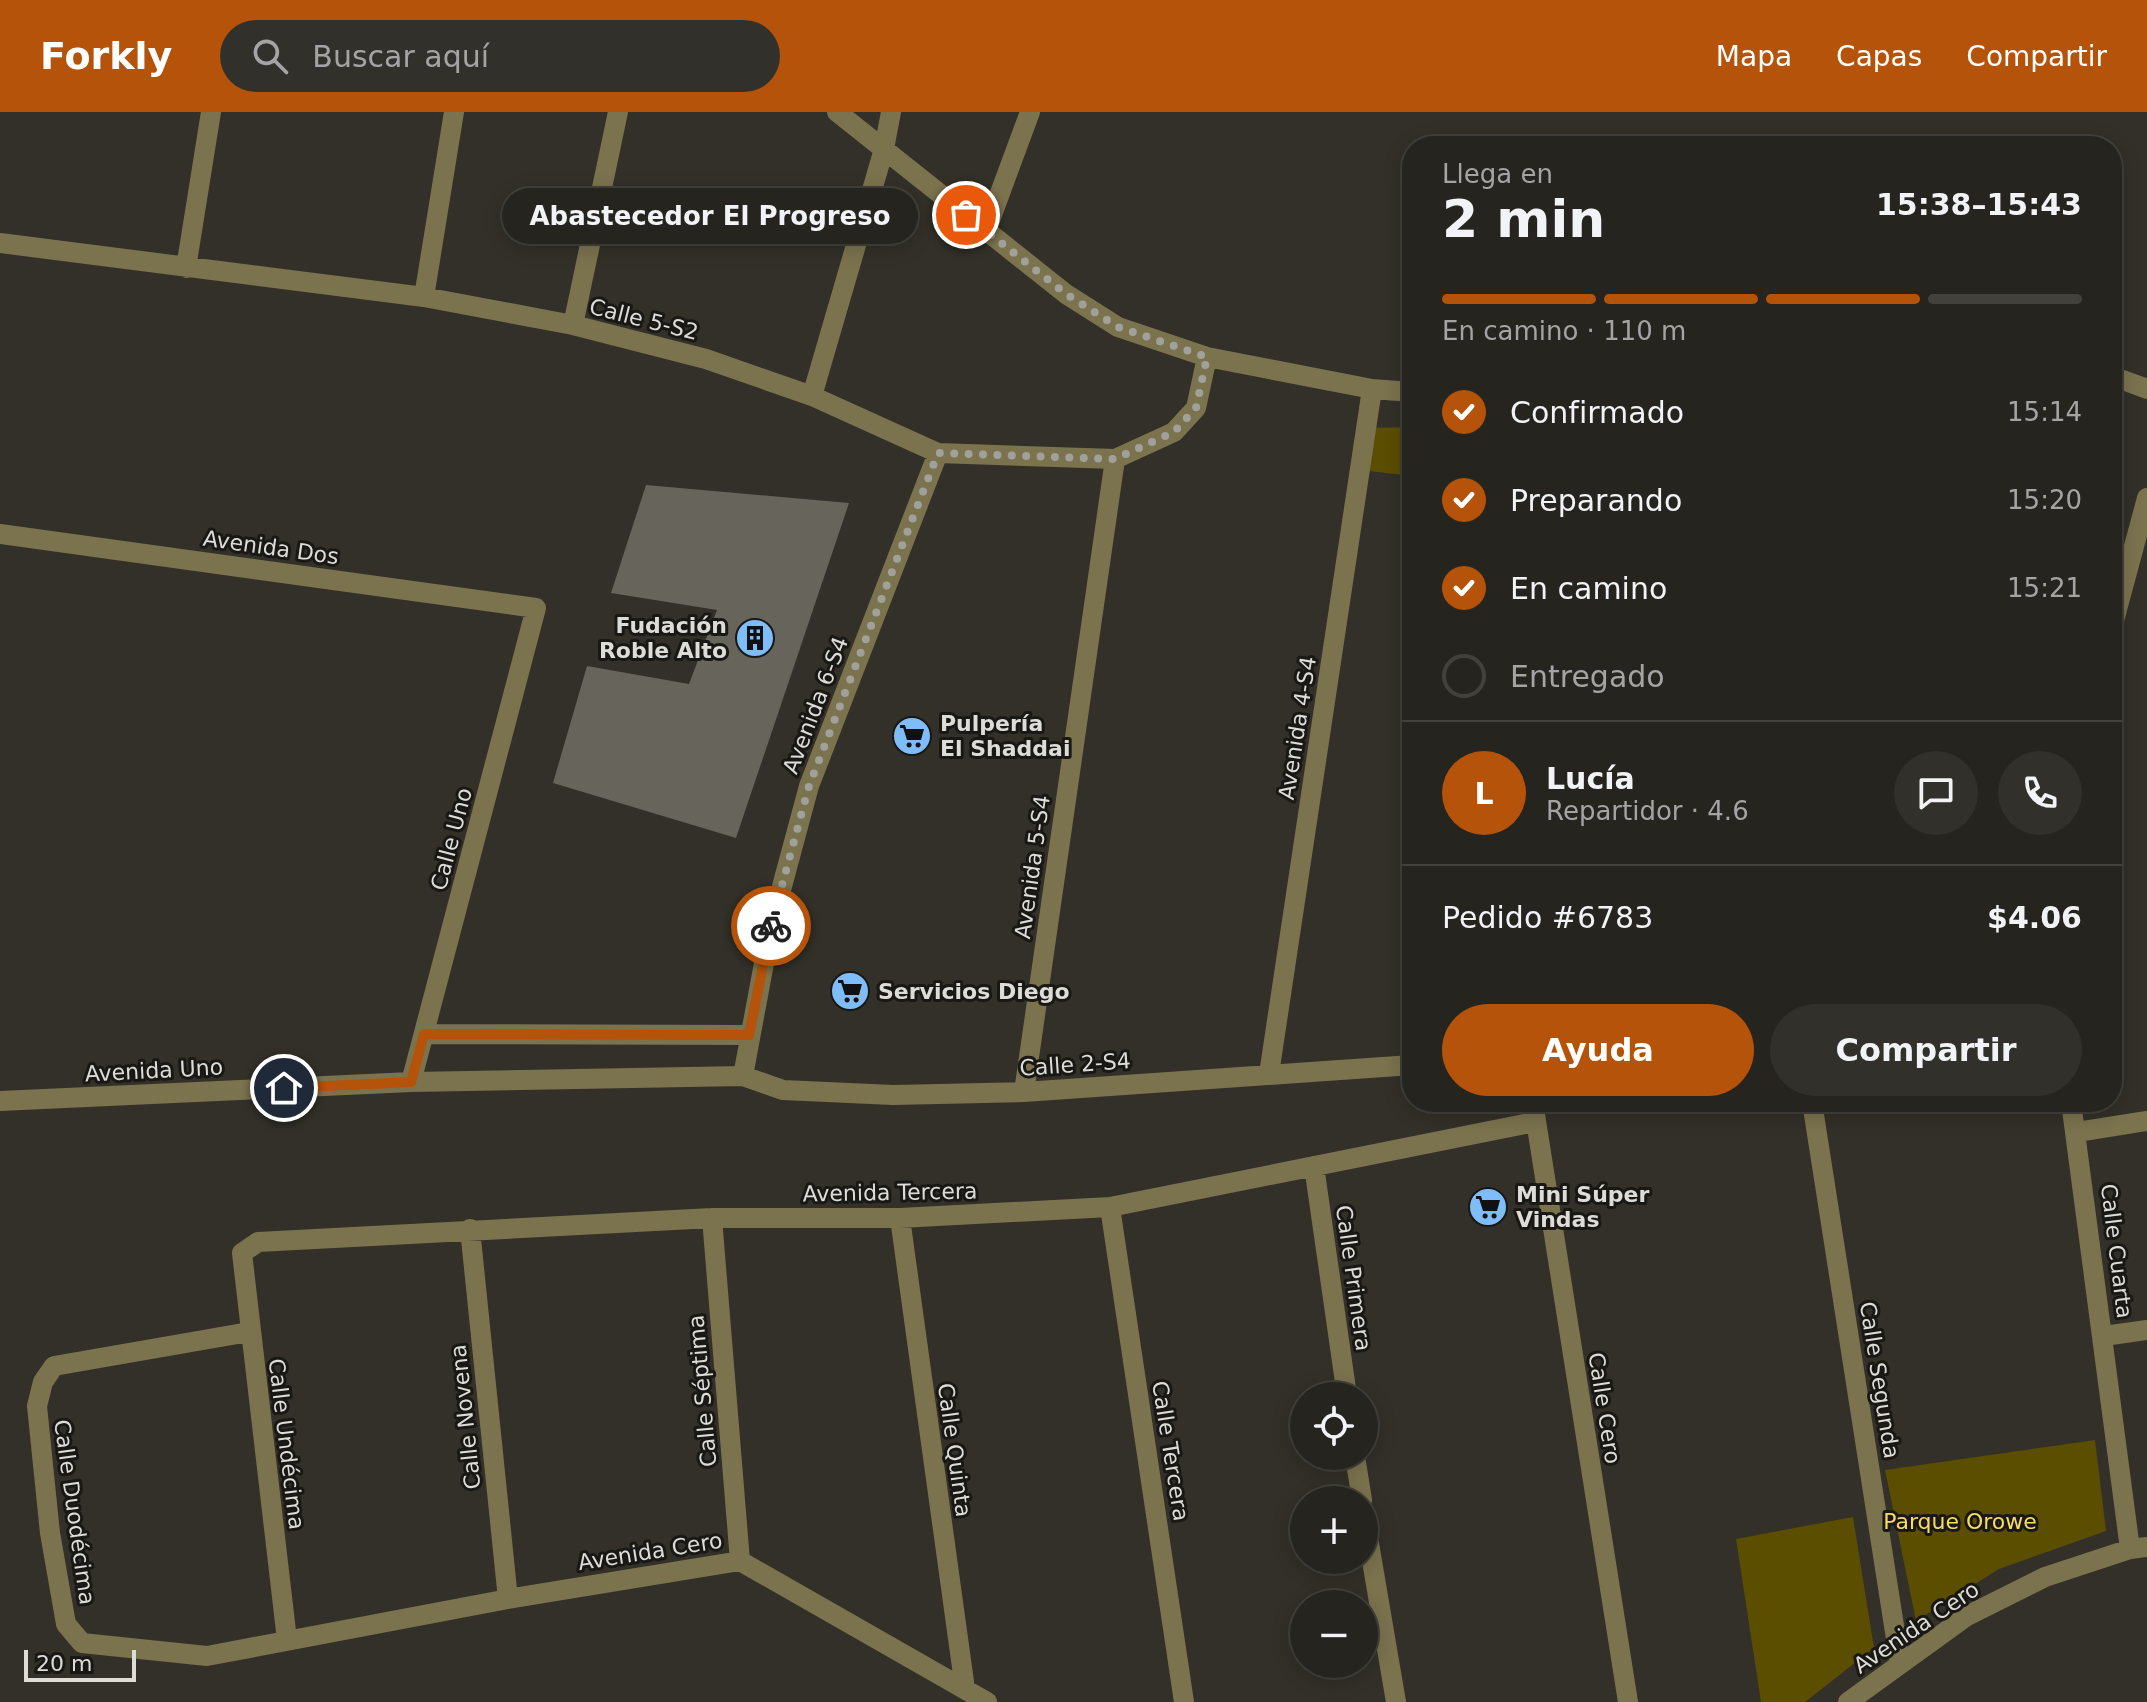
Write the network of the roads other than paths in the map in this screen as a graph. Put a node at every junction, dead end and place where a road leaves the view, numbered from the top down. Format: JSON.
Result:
{"nodes":[{"id":1,"x":211,"y":112,"type":"edge"},
{"id":2,"x":454,"y":112,"type":"edge"},
{"id":3,"x":618,"y":112,"type":"edge"},
{"id":4,"x":837,"y":112,"type":"edge"},
{"id":5,"x":891,"y":112,"type":"edge"},
{"id":6,"x":1030,"y":112,"type":"edge"},
{"id":7,"x":884,"y":149,"type":"junction"},
{"id":8,"x":986,"y":231,"type":"junction"},
{"id":9,"x":0,"y":243,"type":"edge"},
{"id":10,"x":186,"y":268,"type":"junction"},
{"id":11,"x":424,"y":297,"type":"junction"},
{"id":12,"x":573,"y":325,"type":"junction"},
{"id":13,"x":1207,"y":357,"type":"junction"},
{"id":14,"x":2122,"y":380,"type":"edge"},
{"id":15,"x":1372,"y":389,"type":"junction"},
{"id":16,"x":2147,"y":389,"type":"edge"},
{"id":17,"x":1402,"y":391,"type":"edge"},
{"id":18,"x":812,"y":396,"type":"junction"},
{"id":19,"x":938,"y":453,"type":"junction"},
{"id":20,"x":1115,"y":459,"type":"junction"},
{"id":21,"x":2147,"y":498,"type":"edge"},
{"id":22,"x":0,"y":534,"type":"edge"},
{"id":23,"x":2122,"y":591,"type":"edge"},
{"id":24,"x":536,"y":608,"type":"joint"},
{"id":25,"x":424,"y":1034,"type":"junction"},
{"id":26,"x":749,"y":1035,"type":"junction"},
{"id":27,"x":1402,"y":1066,"type":"edge"},
{"id":28,"x":1269,"y":1074,"type":"junction"},
{"id":29,"x":743,"y":1076,"type":"junction"},
{"id":30,"x":411,"y":1082,"type":"junction"},
{"id":31,"x":1024,"y":1092,"type":"junction"},
{"id":32,"x":0,"y":1101,"type":"edge"},
{"id":33,"x":1534,"y":1112,"type":"edge"},
{"id":34,"x":1814,"y":1112,"type":"edge"},
{"id":35,"x":2073,"y":1112,"type":"edge"},
{"id":36,"x":2147,"y":1121,"type":"edge"},
{"id":37,"x":2077,"y":1132,"type":"junction"},
{"id":38,"x":1314,"y":1166,"type":"junction"},
{"id":39,"x":1110,"y":1207,"type":"junction"},
{"id":40,"x":712,"y":1218,"type":"junction"},
{"id":41,"x":900,"y":1218,"type":"junction"},
{"id":42,"x":470,"y":1229,"type":"junction"},
{"id":43,"x":242,"y":1253,"type":"joint"},
{"id":44,"x":2147,"y":1330,"type":"edge"},
{"id":45,"x":249,"y":1332,"type":"junction"},
{"id":46,"x":2104,"y":1336,"type":"junction"},
{"id":47,"x":1345,"y":1382,"type":"edge"},
{"id":48,"x":2138,"y":1548,"type":"edge"},
{"id":49,"x":740,"y":1561,"type":"junction"},
{"id":50,"x":1374,"y":1574,"type":"edge"},
{"id":51,"x":508,"y":1599,"type":"junction"},
{"id":52,"x":287,"y":1640,"type":"junction"},
{"id":53,"x":82,"y":1643,"type":"joint"},
{"id":54,"x":1900,"y":1664,"type":"junction"},
{"id":55,"x":965,"y":1689,"type":"junction"},
{"id":56,"x":987,"y":1702,"type":"edge"},
{"id":57,"x":1184,"y":1702,"type":"edge"},
{"id":58,"x":1396,"y":1702,"type":"edge"},
{"id":59,"x":1628,"y":1702,"type":"edge"},
{"id":60,"x":1848,"y":1702,"type":"edge"}],
"edges":[{"from":1,"to":10,"type":"street"},
{"from":2,"to":11,"type":"street"},
{"from":3,"to":12,"type":"street"},
{"from":4,"to":7,"type":"street"},
{"from":5,"to":7,"type":"street"},
{"from":6,"to":8,"type":"street"},
{"from":7,"to":8,"type":"street"},
{"from":7,"to":18,"type":"street"},
{"from":8,"to":13,"type":"street"},
{"from":9,"to":10,"type":"street","name":"Calle 5-S2"},
{"from":10,"to":11,"type":"street","name":"Calle 5-S2"},
{"from":11,"to":12,"type":"street","name":"Calle 5-S2"},
{"from":12,"to":18,"type":"street","name":"Calle 5-S2"},
{"from":13,"to":15,"type":"street"},
{"from":13,"to":20,"type":"street","name":"Calle 5-S2"},
{"from":14,"to":16,"type":"street"},
{"from":15,"to":17,"type":"street"},
{"from":15,"to":28,"type":"street","name":"Avenida 4-S4"},
{"from":18,"to":19,"type":"street","name":"Calle 5-S2"},
{"from":19,"to":20,"type":"street","name":"Calle 5-S2"},
{"from":19,"to":26,"type":"street","name":"Avenida 6-S4"},
{"from":20,"to":31,"type":"street","name":"Avenida 5-S4"},
{"from":21,"to":23,"type":"street"},
{"from":22,"to":24,"type":"street","name":"Avenida Dos"},
{"from":24,"to":25,"type":"street","name":"Calle Uno"},
{"from":25,"to":26,"type":"street"},
{"from":25,"to":30,"type":"street","name":"Calle Uno"},
{"from":26,"to":29,"type":"street","name":"Avenida 6-S4"},
{"from":27,"to":28,"type":"street","name":"Calle 2-S4"},
{"from":28,"to":31,"type":"street","name":"Calle 2-S4"},
{"from":29,"to":30,"type":"street","name":"Avenida Uno"},
{"from":29,"to":31,"type":"street","name":"Calle 2-S4"},
{"from":30,"to":32,"type":"street","name":"Avenida Uno"},
{"from":33,"to":38,"type":"street","name":"Avenida Tercera"},
{"from":33,"to":59,"type":"street","name":"Calle Cero"},
{"from":34,"to":54,"type":"street","name":"Calle Segunda"},
{"from":35,"to":37,"type":"street","name":"Calle Cuarta"},
{"from":36,"to":37,"type":"street"},
{"from":37,"to":46,"type":"street","name":"Calle Cuarta"},
{"from":38,"to":39,"type":"street","name":"Avenida Tercera"},
{"from":38,"to":47,"type":"street","name":"Calle Primera"},
{"from":39,"to":41,"type":"street","name":"Avenida Tercera"},
{"from":39,"to":57,"type":"street","name":"Calle Tercera"},
{"from":40,"to":41,"type":"street","name":"Avenida Tercera"},
{"from":40,"to":42,"type":"street","name":"Avenida Tercera"},
{"from":40,"to":49,"type":"street","name":"Calle Séptima"},
{"from":41,"to":55,"type":"street","name":"Calle Quinta"},
{"from":42,"to":43,"type":"street","name":"Avenida Tercera"},
{"from":42,"to":51,"type":"street","name":"Calle Novena"},
{"from":43,"to":45,"type":"street","name":"Calle Undécima"},
{"from":44,"to":46,"type":"street"},
{"from":45,"to":52,"type":"street","name":"Calle Undécima"},
{"from":45,"to":53,"type":"street","name":"Calle Duodécima"},
{"from":46,"to":48,"type":"street","name":"Calle Cuarta"},
{"from":48,"to":54,"type":"street","name":"Avenida Cero"},
{"from":49,"to":51,"type":"street","name":"Avenida Cero"},
{"from":49,"to":55,"type":"street","name":"Avenida Cero"},
{"from":50,"to":58,"type":"street"},
{"from":51,"to":52,"type":"street","name":"Avenida Cero"},
{"from":52,"to":53,"type":"street","name":"Avenida Cero"},
{"from":54,"to":60,"type":"street","name":"Avenida Cero"},
{"from":55,"to":56,"type":"street","name":"Avenida Cero"}]}
